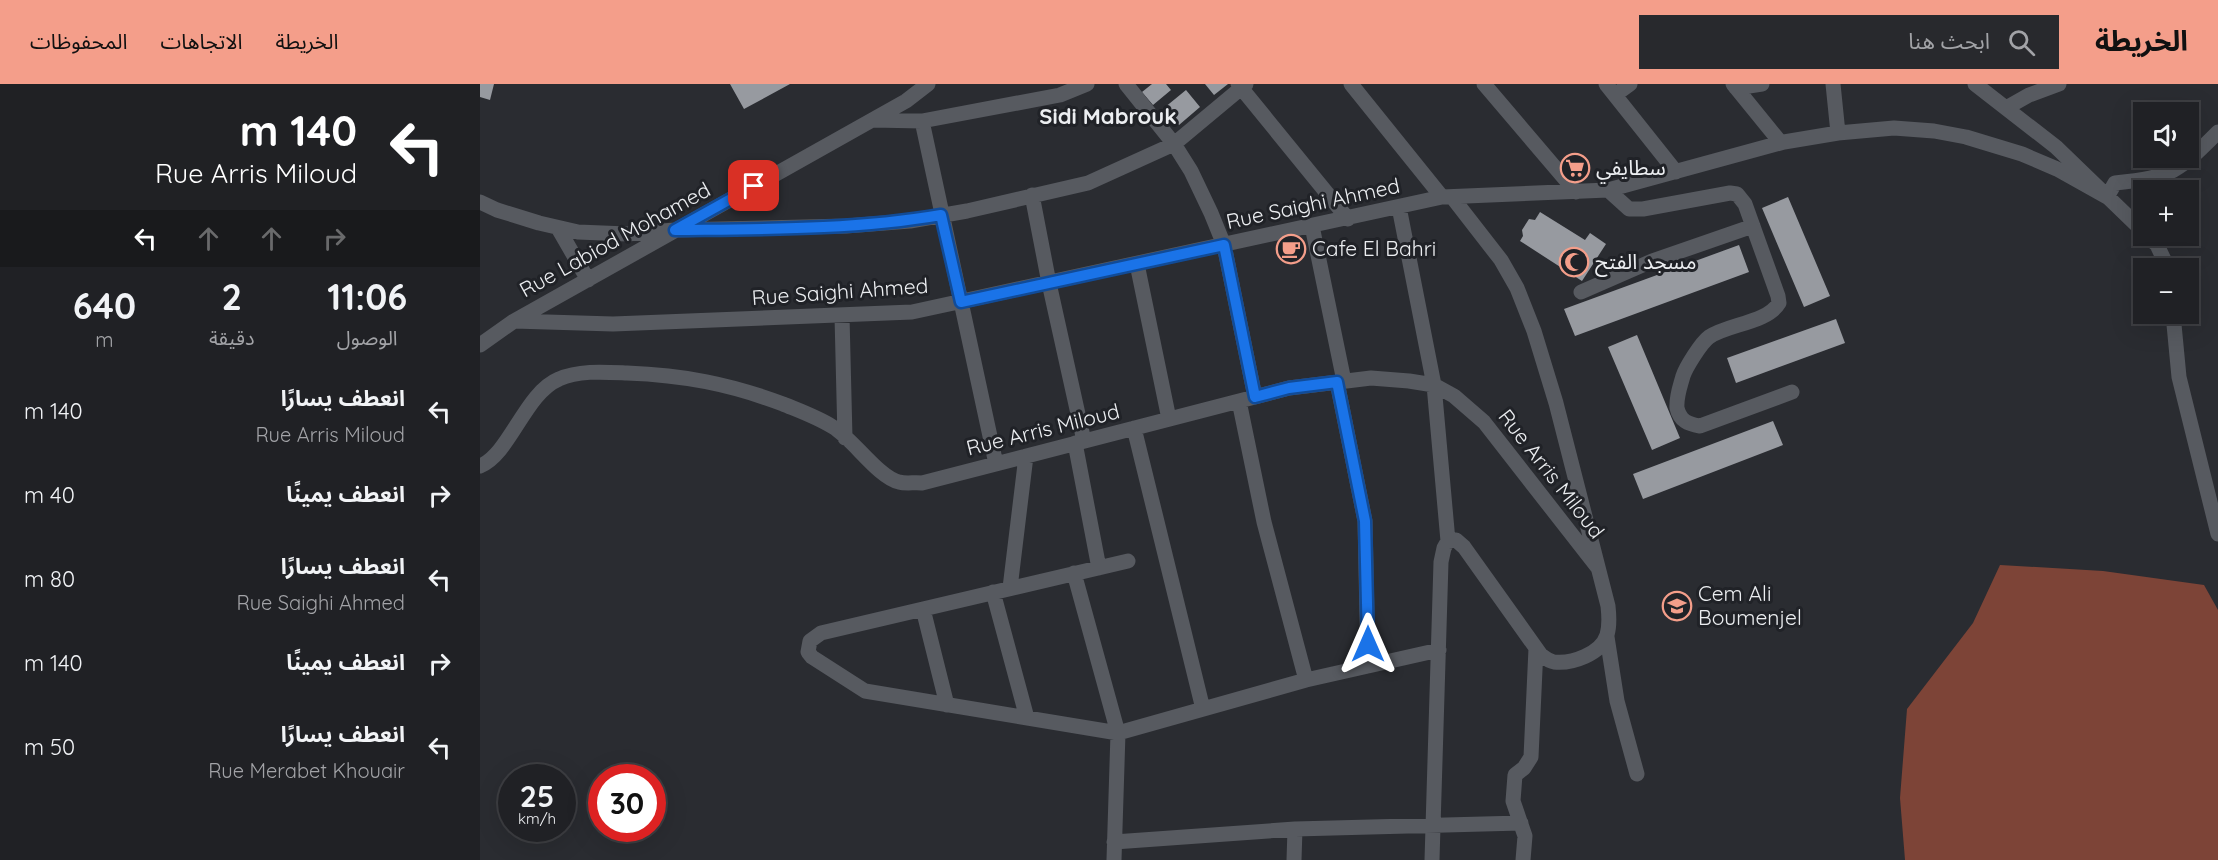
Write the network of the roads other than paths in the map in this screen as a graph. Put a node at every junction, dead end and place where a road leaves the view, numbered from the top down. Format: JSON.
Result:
{"nodes":[{"id":1,"x":928,"y":84,"type":"edge"},
{"id":2,"x":1087,"y":84,"type":"edge"},
{"id":3,"x":1126,"y":84,"type":"edge"},
{"id":4,"x":1351,"y":84,"type":"edge"},
{"id":5,"x":1484,"y":84,"type":"edge"},
{"id":6,"x":1630,"y":84,"type":"edge"},
{"id":7,"x":1762,"y":84,"type":"edge"},
{"id":8,"x":1833,"y":84,"type":"edge"},
{"id":9,"x":1975,"y":84,"type":"edge"},
{"id":10,"x":2059,"y":84,"type":"edge"},
{"id":11,"x":1242,"y":85,"type":"edge"},
{"id":12,"x":1734,"y":86,"type":"edge"},
{"id":13,"x":1610,"y":90,"type":"edge"},
{"id":14,"x":2006,"y":108,"type":"junction"},
{"id":15,"x":873,"y":120,"type":"junction"},
{"id":16,"x":922,"y":121,"type":"junction"},
{"id":17,"x":2218,"y":132,"type":"edge"},
{"id":18,"x":1838,"y":133,"type":"junction"},
{"id":19,"x":1781,"y":143,"type":"junction"},
{"id":20,"x":1174,"y":144,"type":"junction"},
{"id":21,"x":1676,"y":172,"type":"junction"},
{"id":22,"x":1608,"y":190,"type":"junction"},
{"id":23,"x":1576,"y":192,"type":"junction"},
{"id":24,"x":1032,"y":195,"type":"junction"},
{"id":25,"x":1447,"y":197,"type":"junction"},
{"id":26,"x":2107,"y":197,"type":"junction"},
{"id":27,"x":480,"y":201,"type":"edge"},
{"id":28,"x":1400,"y":207,"type":"junction"},
{"id":29,"x":941,"y":215,"type":"junction"},
{"id":30,"x":1348,"y":219,"type":"junction"},
{"id":31,"x":2133,"y":222,"type":"edge"},
{"id":32,"x":1312,"y":226,"type":"junction"},
{"id":33,"x":1753,"y":226,"type":"junction"},
{"id":34,"x":558,"y":228,"type":"junction"},
{"id":35,"x":675,"y":230,"type":"junction"},
{"id":36,"x":1224,"y":245,"type":"junction"},
{"id":37,"x":1137,"y":264,"type":"junction"},
{"id":38,"x":588,"y":280,"type":"junction"},
{"id":39,"x":1049,"y":283,"type":"junction"},
{"id":40,"x":1581,"y":292,"type":"dead end"},
{"id":41,"x":961,"y":302,"type":"junction"},
{"id":42,"x":843,"y":316,"type":"junction"},
{"id":43,"x":514,"y":321,"type":"junction"},
{"id":44,"x":2174,"y":324,"type":"edge"},
{"id":45,"x":480,"y":345,"type":"edge"},
{"id":46,"x":1340,"y":382,"type":"junction"},
{"id":47,"x":1434,"y":385,"type":"junction"},
{"id":48,"x":1791,"y":393,"type":"dead end"},
{"id":49,"x":1255,"y":397,"type":"junction"},
{"id":50,"x":1239,"y":401,"type":"junction"},
{"id":51,"x":1169,"y":419,"type":"junction"},
{"id":52,"x":1134,"y":428,"type":"junction"},
{"id":53,"x":845,"y":438,"type":"junction"},
{"id":54,"x":1080,"y":442,"type":"junction"},
{"id":55,"x":1026,"y":456,"type":"junction"},
{"id":56,"x":996,"y":464,"type":"junction"},
{"id":57,"x":480,"y":466,"type":"edge"},
{"id":58,"x":2218,"y":534,"type":"edge"},
{"id":59,"x":1448,"y":541,"type":"junction"},
{"id":60,"x":1128,"y":561,"type":"dead end"},
{"id":61,"x":1099,"y":568,"type":"junction"},
{"id":62,"x":1598,"y":568,"type":"junction"},
{"id":63,"x":1074,"y":573,"type":"junction"},
{"id":64,"x":1010,"y":588,"type":"junction"},
{"id":65,"x":993,"y":592,"type":"junction"},
{"id":66,"x":923,"y":609,"type":"junction"},
{"id":67,"x":1606,"y":637,"type":"junction"},
{"id":68,"x":1536,"y":648,"type":"junction"},
{"id":69,"x":1439,"y":650,"type":"junction"},
{"id":70,"x":1368,"y":666,"type":"junction"},
{"id":71,"x":1306,"y":680,"type":"junction"},
{"id":72,"x":947,"y":705,"type":"junction"},
{"id":73,"x":1203,"y":709,"type":"junction"},
{"id":74,"x":1027,"y":718,"type":"junction"},
{"id":75,"x":1118,"y":734,"type":"junction"},
{"id":76,"x":1637,"y":774,"type":"dead end"},
{"id":77,"x":1521,"y":823,"type":"junction"},
{"id":78,"x":1433,"y":825,"type":"junction"},
{"id":79,"x":1295,"y":830,"type":"junction"},
{"id":80,"x":1114,"y":842,"type":"junction"},
{"id":81,"x":1114,"y":860,"type":"edge"},
{"id":82,"x":1294,"y":860,"type":"edge"},
{"id":83,"x":1432,"y":860,"type":"edge"},
{"id":84,"x":1523,"y":860,"type":"edge"}],
"edges":[{"from":1,"to":15,"type":"street","name":"Rue Labiod Mohamed"},
{"from":2,"to":16,"type":"street"},
{"from":3,"to":20,"type":"street"},
{"from":4,"to":25,"type":"street"},
{"from":5,"to":23,"type":"street"},
{"from":6,"to":13,"type":"street"},
{"from":7,"to":12,"type":"street"},
{"from":8,"to":18,"type":"street"},
{"from":9,"to":14,"type":"street"},
{"from":10,"to":14,"type":"street"},
{"from":11,"to":20,"type":"street"},
{"from":11,"to":30,"type":"street"},
{"from":12,"to":19,"type":"street"},
{"from":13,"to":21,"type":"street"},
{"from":14,"to":26,"type":"street"},
{"from":15,"to":16,"type":"street"},
{"from":15,"to":35,"type":"street","name":"Rue Labiod Mohamed"},
{"from":16,"to":29,"type":"street"},
{"from":17,"to":26,"type":"street"},
{"from":18,"to":19,"type":"street","name":"Rue Saighi Ahmed"},
{"from":18,"to":26,"type":"street","name":"Rue Saighi Ahmed"},
{"from":19,"to":21,"type":"street","name":"Rue Saighi Ahmed"},
{"from":20,"to":24,"type":"street"},
{"from":20,"to":36,"type":"street"},
{"from":21,"to":22,"type":"street","name":"Rue Saighi Ahmed"},
{"from":22,"to":23,"type":"street","name":"Rue Saighi Ahmed"},
{"from":22,"to":33,"type":"street"},
{"from":23,"to":25,"type":"street","name":"Rue Saighi Ahmed"},
{"from":24,"to":29,"type":"street"},
{"from":24,"to":39,"type":"street"},
{"from":25,"to":28,"type":"street","name":"Rue Saighi Ahmed"},
{"from":25,"to":62,"type":"street"},
{"from":26,"to":31,"type":"street"},
{"from":27,"to":34,"type":"street"},
{"from":28,"to":30,"type":"street","name":"Rue Saighi Ahmed"},
{"from":28,"to":47,"type":"street"},
{"from":29,"to":35,"type":"street"},
{"from":29,"to":41,"type":"street"},
{"from":30,"to":32,"type":"street","name":"Rue Saighi Ahmed"},
{"from":32,"to":36,"type":"street","name":"Rue Saighi Ahmed"},
{"from":32,"to":46,"type":"street"},
{"from":33,"to":40,"type":"street"},
{"from":33,"to":48,"type":"street"},
{"from":34,"to":35,"type":"street"},
{"from":34,"to":38,"type":"street"},
{"from":35,"to":38,"type":"street","name":"Rue Labiod Mohamed"},
{"from":36,"to":37,"type":"street","name":"Rue Saighi Ahmed"},
{"from":36,"to":49,"type":"street"},
{"from":37,"to":39,"type":"street","name":"Rue Saighi Ahmed"},
{"from":37,"to":51,"type":"street"},
{"from":38,"to":43,"type":"street","name":"Rue Labiod Mohamed"},
{"from":39,"to":41,"type":"street","name":"Rue Saighi Ahmed"},
{"from":39,"to":54,"type":"street"},
{"from":41,"to":42,"type":"street","name":"Rue Saighi Ahmed"},
{"from":41,"to":56,"type":"street"},
{"from":42,"to":43,"type":"street","name":"Rue Saighi Ahmed"},
{"from":42,"to":53,"type":"street"},
{"from":43,"to":45,"type":"street","name":"Rue Labiod Mohamed"},
{"from":44,"to":58,"type":"street"},
{"from":46,"to":47,"type":"street","name":"Rue Arris Miloud"},
{"from":46,"to":49,"type":"street","name":"Rue Arris Miloud"},
{"from":46,"to":70,"type":"street"},
{"from":47,"to":59,"type":"street"},
{"from":47,"to":62,"type":"street","name":"Rue Arris Miloud"},
{"from":49,"to":50,"type":"street","name":"Rue Arris Miloud"},
{"from":50,"to":51,"type":"street","name":"Rue Arris Miloud"},
{"from":50,"to":71,"type":"street"},
{"from":51,"to":52,"type":"street","name":"Rue Arris Miloud"},
{"from":52,"to":54,"type":"street","name":"Rue Arris Miloud"},
{"from":52,"to":73,"type":"street"},
{"from":53,"to":56,"type":"street","name":"Rue Arris Miloud"},
{"from":53,"to":57,"type":"street","name":"Rue Arris Miloud"},
{"from":54,"to":55,"type":"street","name":"Rue Arris Miloud"},
{"from":54,"to":61,"type":"street"},
{"from":55,"to":56,"type":"street","name":"Rue Arris Miloud"},
{"from":55,"to":64,"type":"street"},
{"from":59,"to":68,"type":"street"},
{"from":59,"to":69,"type":"street"},
{"from":60,"to":61,"type":"street"},
{"from":61,"to":63,"type":"street"},
{"from":62,"to":67,"type":"street"},
{"from":63,"to":64,"type":"street"},
{"from":63,"to":75,"type":"street"},
{"from":64,"to":65,"type":"street"},
{"from":65,"to":66,"type":"street"},
{"from":65,"to":74,"type":"street"},
{"from":66,"to":72,"type":"street"},
{"from":66,"to":72,"type":"street"},
{"from":67,"to":68,"type":"street"},
{"from":67,"to":76,"type":"street"},
{"from":68,"to":77,"type":"street"},
{"from":69,"to":70,"type":"street"},
{"from":69,"to":78,"type":"street"},
{"from":70,"to":71,"type":"street"},
{"from":71,"to":73,"type":"street"},
{"from":72,"to":74,"type":"street"},
{"from":73,"to":75,"type":"street"},
{"from":74,"to":75,"type":"street"},
{"from":75,"to":80,"type":"street"},
{"from":77,"to":78,"type":"street"},
{"from":77,"to":84,"type":"street"},
{"from":78,"to":79,"type":"street"},
{"from":78,"to":83,"type":"street"},
{"from":79,"to":80,"type":"street"},
{"from":79,"to":82,"type":"street"},
{"from":80,"to":81,"type":"street"}]}
